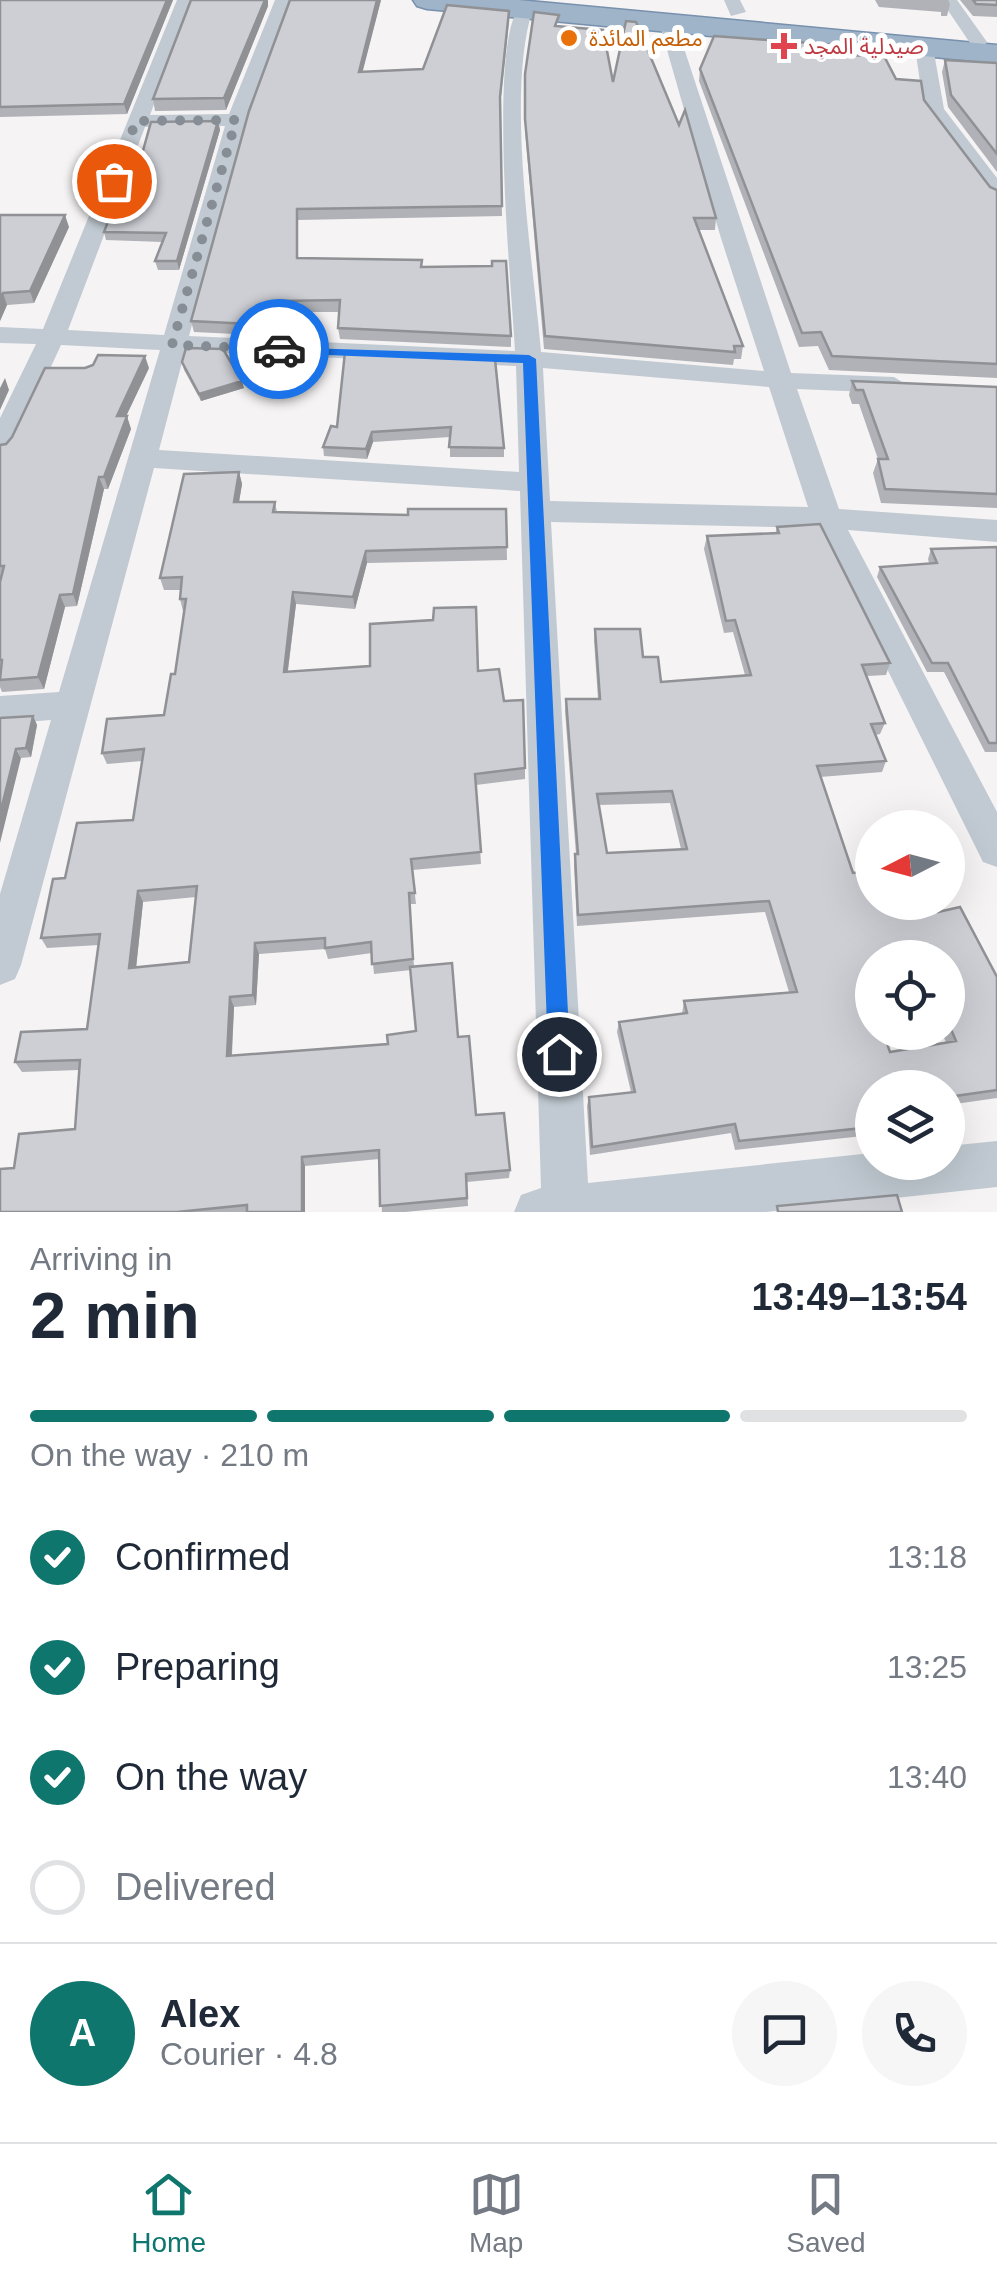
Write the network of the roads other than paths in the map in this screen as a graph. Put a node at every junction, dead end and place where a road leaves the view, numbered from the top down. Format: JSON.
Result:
{"nodes":[{"id":1,"x":185,"y":0,"type":"edge"},
{"id":2,"x":282,"y":0,"type":"edge"},
{"id":3,"x":427,"y":0,"type":"edge"},
{"id":4,"x":606,"y":0,"type":"edge"},
{"id":5,"x":949,"y":0,"type":"edge"},
{"id":6,"x":734,"y":6,"type":"edge"},
{"id":7,"x":525,"y":8,"type":"junction"},
{"id":8,"x":668,"y":22,"type":"junction"},
{"id":9,"x":991,"y":46,"type":"edge"},
{"id":10,"x":924,"y":47,"type":"junction"},
{"id":11,"x":236,"y":120,"type":"junction"},
{"id":12,"x":136,"y":121,"type":"junction"},
{"id":13,"x":997,"y":193,"type":"edge"},
{"id":14,"x":0,"y":335,"type":"edge"},
{"id":15,"x":53,"y":336,"type":"junction"},
{"id":16,"x":172,"y":345,"type":"junction"},
{"id":17,"x":529,"y":359,"type":"junction"},
{"id":18,"x":780,"y":380,"type":"junction"},
{"id":19,"x":918,"y":386,"type":"edge"},
{"id":20,"x":0,"y":447,"type":"edge"},
{"id":21,"x":143,"y":458,"type":"junction"},
{"id":22,"x":534,"y":497,"type":"junction"},
{"id":23,"x":827,"y":518,"type":"junction"},
{"id":24,"x":997,"y":532,"type":"edge"},
{"id":25,"x":70,"y":705,"type":"junction"},
{"id":26,"x":0,"y":710,"type":"edge"},
{"id":27,"x":997,"y":850,"type":"edge"},
{"id":28,"x":0,"y":965,"type":"edge"},
{"id":29,"x":997,"y":1164,"type":"edge"},
{"id":30,"x":557,"y":1211,"type":"edge"}],
"edges":[{"from":1,"to":12,"type":"street"},
{"from":2,"to":11,"type":"street"},
{"from":3,"to":7,"type":"highway"},
{"from":4,"to":6,"type":"highway"},
{"from":5,"to":9,"type":"street"},
{"from":6,"to":9,"type":"highway"},
{"from":7,"to":8,"type":"highway"},
{"from":7,"to":17,"type":"street"},
{"from":8,"to":10,"type":"highway"},
{"from":8,"to":18,"type":"street"},
{"from":9,"to":10,"type":"highway"},
{"from":10,"to":13,"type":"street"},
{"from":11,"to":12,"type":"street"},
{"from":11,"to":16,"type":"street"},
{"from":12,"to":15,"type":"street"},
{"from":14,"to":15,"type":"street"},
{"from":15,"to":16,"type":"street"},
{"from":15,"to":20,"type":"street"},
{"from":16,"to":17,"type":"street"},
{"from":16,"to":21,"type":"street"},
{"from":17,"to":18,"type":"street"},
{"from":17,"to":22,"type":"street"},
{"from":18,"to":19,"type":"street"},
{"from":18,"to":23,"type":"street"},
{"from":21,"to":22,"type":"street"},
{"from":21,"to":25,"type":"street"},
{"from":22,"to":23,"type":"street"},
{"from":22,"to":30,"type":"street"},
{"from":23,"to":24,"type":"street"},
{"from":23,"to":27,"type":"street"},
{"from":25,"to":26,"type":"street"},
{"from":25,"to":28,"type":"street"},
{"from":29,"to":30,"type":"street"}]}
